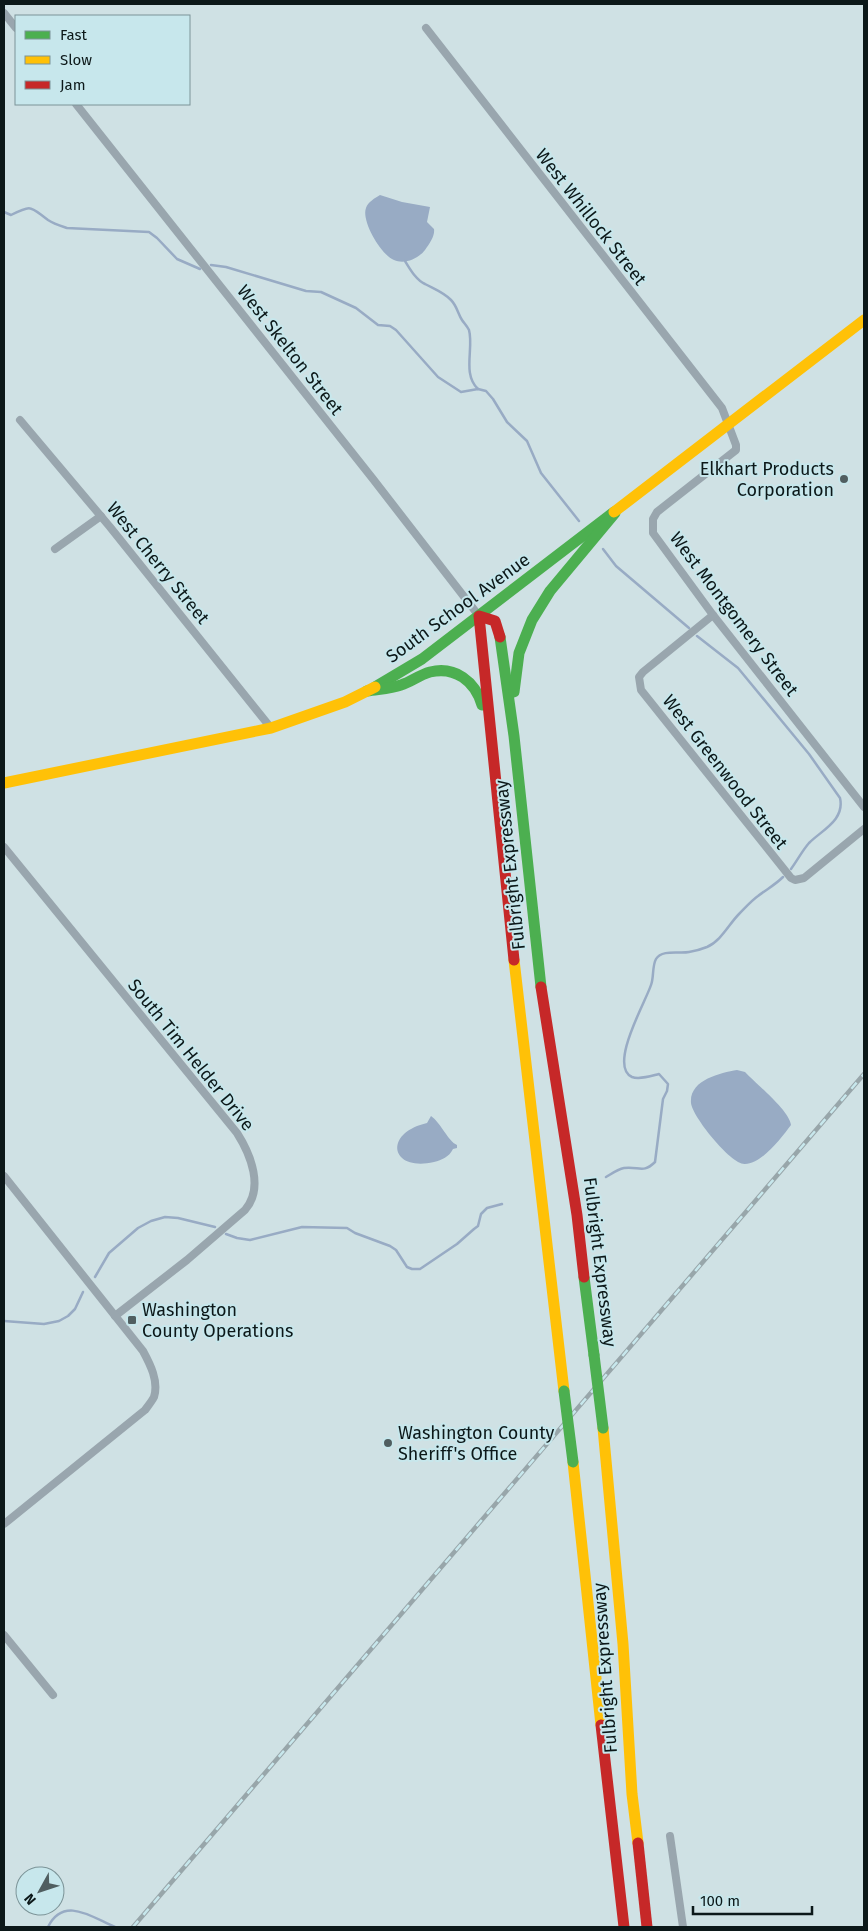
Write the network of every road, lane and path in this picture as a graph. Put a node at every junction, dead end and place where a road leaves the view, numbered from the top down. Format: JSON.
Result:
{"nodes":[{"id":1,"x":4,"y":13,"type":"edge"},
{"id":2,"x":15,"y":27,"type":"edge"},
{"id":3,"x":426,"y":28,"type":"dead end"},
{"id":4,"x":77,"y":105,"type":"edge"},
{"id":5,"x":864,"y":320,"type":"edge"},
{"id":6,"x":20,"y":420,"type":"dead end"},
{"id":7,"x":729,"y":425,"type":"junction"},
{"id":8,"x":615,"y":513,"type":"junction"},
{"id":9,"x":101,"y":516,"type":"junction"},
{"id":10,"x":55,"y":549,"type":"dead end"},
{"id":11,"x":713,"y":615,"type":"junction"},
{"id":12,"x":479,"y":616,"type":"junction"},
{"id":13,"x":367,"y":692,"type":"junction"},
{"id":14,"x":271,"y":728,"type":"junction"},
{"id":15,"x":514,"y":736,"type":"junction"},
{"id":16,"x":4,"y":782,"type":"edge"},
{"id":17,"x":497,"y":802,"type":"junction"},
{"id":18,"x":864,"y":806,"type":"edge"},
{"id":19,"x":864,"y":829,"type":"edge"},
{"id":20,"x":4,"y":848,"type":"edge"},
{"id":21,"x":4,"y":1176,"type":"edge"},
{"id":22,"x":115,"y":1316,"type":"junction"},
{"id":23,"x":4,"y":1524,"type":"edge"},
{"id":24,"x":4,"y":1635,"type":"edge"},
{"id":25,"x":53,"y":1695,"type":"dead end"},
{"id":26,"x":670,"y":1836,"type":"dead end"},
{"id":27,"x":618,"y":1879,"type":"junction"},
{"id":28,"x":618,"y":1927,"type":"edge"},
{"id":29,"x":624,"y":1927,"type":"edge"},
{"id":30,"x":647,"y":1927,"type":"edge"},
{"id":31,"x":684,"y":1927,"type":"edge"}],
"edges":[{"from":1,"to":2,"type":"street"},
{"from":3,"to":7,"type":"street","name":"West Whillock Street"},
{"from":4,"to":12,"type":"street","name":"West Skelton Street"},
{"from":5,"to":7,"type":"main road","name":"South School Avenue"},
{"from":6,"to":9,"type":"street","name":"West Cherry Street"},
{"from":7,"to":8,"type":"main road","name":"South School Avenue"},
{"from":7,"to":11,"type":"street","name":"West Montgomery Street"},
{"from":8,"to":12,"type":"main road","name":"South School Avenue"},
{"from":8,"to":15,"type":"main road"},
{"from":9,"to":10,"type":"street"},
{"from":9,"to":14,"type":"street","name":"West Cherry Street"},
{"from":11,"to":18,"type":"street","name":"West Montgomery Street"},
{"from":11,"to":19,"type":"street","name":"West Greenwood Street"},
{"from":12,"to":13,"type":"main road","name":"South School Avenue"},
{"from":12,"to":15,"type":"main road","name":"Fulbright Expressway"},
{"from":12,"to":17,"type":"main road"},
{"from":13,"to":14,"type":"main road","name":"South School Avenue"},
{"from":13,"to":17,"type":"main road"},
{"from":14,"to":16,"type":"main road","name":"South School Avenue"},
{"from":15,"to":30,"type":"main road","name":"Fulbright Expressway","bridge":true},
{"from":17,"to":27,"type":"main road","name":"Fulbright Expressway","bridge":true},
{"from":20,"to":22,"type":"street","name":"South Tim Helder Drive"},
{"from":21,"to":22,"type":"street"},
{"from":22,"to":23,"type":"street"},
{"from":24,"to":25,"type":"street"},
{"from":26,"to":31,"type":"street"},
{"from":27,"to":28,"type":"main road"},
{"from":27,"to":29,"type":"main road","name":"Fulbright Expressway"}]}
